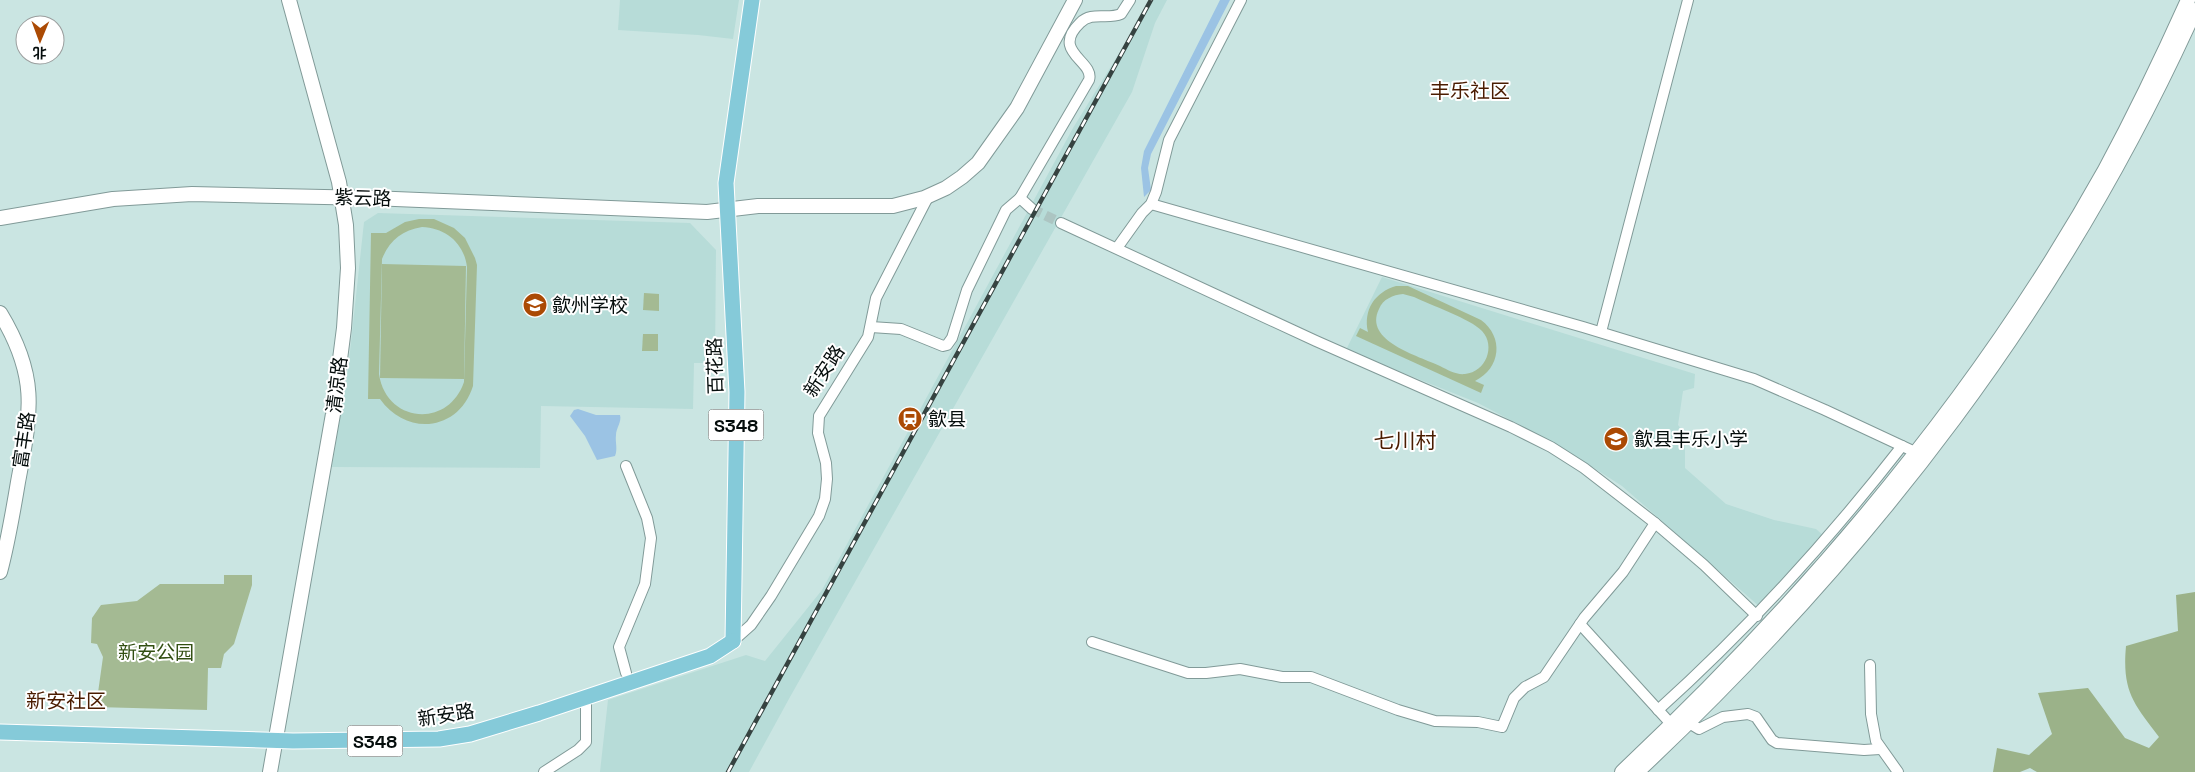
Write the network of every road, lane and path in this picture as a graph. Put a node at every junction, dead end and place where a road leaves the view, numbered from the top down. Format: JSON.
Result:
{"nodes":[{"id":1,"x":288,"y":0,"type":"edge"},
{"id":2,"x":752,"y":0,"type":"edge"},
{"id":3,"x":762,"y":0,"type":"edge"},
{"id":4,"x":1075,"y":0,"type":"edge"},
{"id":5,"x":1130,"y":0,"type":"edge"},
{"id":6,"x":1241,"y":0,"type":"edge"},
{"id":7,"x":1688,"y":0,"type":"edge"},
{"id":8,"x":2189,"y":4,"type":"edge"},
{"id":9,"x":928,"y":197,"type":"junction"},
{"id":10,"x":342,"y":198,"type":"junction"},
{"id":11,"x":1020,"y":198,"type":"junction"},
{"id":12,"x":1151,"y":204,"type":"junction"},
{"id":13,"x":728,"y":209,"type":"junction"},
{"id":14,"x":1032,"y":210,"type":"tunnel mouth"},
{"id":15,"x":0,"y":218,"type":"edge"},
{"id":16,"x":1061,"y":223,"type":"tunnel mouth"},
{"id":17,"x":1118,"y":248,"type":"junction"},
{"id":18,"x":0,"y":313,"type":"edge"},
{"id":19,"x":871,"y":326,"type":"junction"},
{"id":20,"x":1601,"y":332,"type":"junction"},
{"id":21,"x":1902,"y":446,"type":"junction"},
{"id":22,"x":1915,"y":452,"type":"junction"},
{"id":23,"x":626,"y":466,"type":"dead end"},
{"id":24,"x":1655,"y":523,"type":"junction"},
{"id":25,"x":0,"y":572,"type":"edge"},
{"id":26,"x":1757,"y":616,"type":"junction"},
{"id":27,"x":1580,"y":624,"type":"junction"},
{"id":28,"x":734,"y":642,"type":"junction"},
{"id":29,"x":1092,"y":642,"type":"dead end"},
{"id":30,"x":1870,"y":665,"type":"dead end"},
{"id":31,"x":626,"y":674,"type":"junction"},
{"id":32,"x":586,"y":697,"type":"junction"},
{"id":33,"x":1658,"y":710,"type":"junction"},
{"id":34,"x":0,"y":722,"type":"edge"},
{"id":35,"x":1688,"y":723,"type":"junction"},
{"id":36,"x":1671,"y":724,"type":"junction"},
{"id":37,"x":0,"y":732,"type":"edge"},
{"id":38,"x":276,"y":735,"type":"junction"},
{"id":39,"x":1880,"y":749,"type":"junction"},
{"id":40,"x":270,"y":772,"type":"edge"},
{"id":41,"x":544,"y":772,"type":"edge"},
{"id":42,"x":1622,"y":772,"type":"edge"},
{"id":43,"x":1638,"y":772,"type":"edge"},
{"id":44,"x":1898,"y":772,"type":"edge"}],
"edges":[{"from":1,"to":10,"type":"street","name":"清凉路"},
{"from":2,"to":13,"type":"main road","name":"百花路","number":"S348"},
{"from":3,"to":13,"type":"main road","name":"百花路","number":"S348"},
{"from":4,"to":9,"type":"street","name":"紫云路"},
{"from":5,"to":11,"type":"street"},
{"from":6,"to":12,"type":"street"},
{"from":7,"to":20,"type":"street"},
{"from":8,"to":22,"type":"street"},
{"from":8,"to":35,"type":"street"},
{"from":9,"to":13,"type":"street","name":"紫云路"},
{"from":9,"to":19,"type":"street","name":"新安路"},
{"from":10,"to":13,"type":"street","name":"紫云路"},
{"from":10,"to":15,"type":"street","name":"紫云路"},
{"from":10,"to":38,"type":"street","name":"清凉路"},
{"from":11,"to":14,"type":"street"},
{"from":11,"to":19,"type":"street"},
{"from":12,"to":17,"type":"street"},
{"from":12,"to":20,"type":"street"},
{"from":13,"to":28,"type":"main road","name":"百花路","number":"S348"},
{"from":16,"to":17,"type":"street"},
{"from":17,"to":24,"type":"street"},
{"from":18,"to":25,"type":"street","name":"富丰路"},
{"from":19,"to":28,"type":"street","name":"新安路"},
{"from":20,"to":21,"type":"street"},
{"from":21,"to":22,"type":"street"},
{"from":21,"to":26,"type":"street"},
{"from":22,"to":36,"type":"street"},
{"from":23,"to":31,"type":"street"},
{"from":24,"to":26,"type":"street"},
{"from":24,"to":27,"type":"street"},
{"from":26,"to":33,"type":"street"},
{"from":27,"to":29,"type":"street"},
{"from":27,"to":33,"type":"street"},
{"from":28,"to":31,"type":"main road","name":"新安路","number":"S348"},
{"from":28,"to":32,"type":"main road","name":"新安路","number":"S348"},
{"from":30,"to":39,"type":"street"},
{"from":31,"to":38,"type":"main road","name":"新安路","number":"S348"},
{"from":32,"to":38,"type":"main road","name":"新安路","number":"S348"},
{"from":32,"to":41,"type":"street"},
{"from":33,"to":36,"type":"street"},
{"from":34,"to":38,"type":"main road","name":"新安路","number":"S348"},
{"from":35,"to":39,"type":"street"},
{"from":35,"to":43,"type":"street"},
{"from":36,"to":42,"type":"street"},
{"from":37,"to":38,"type":"main road","name":"新安路","number":"S348"},
{"from":38,"to":40,"type":"street","name":"清凉路"},
{"from":39,"to":44,"type":"street"}]}
